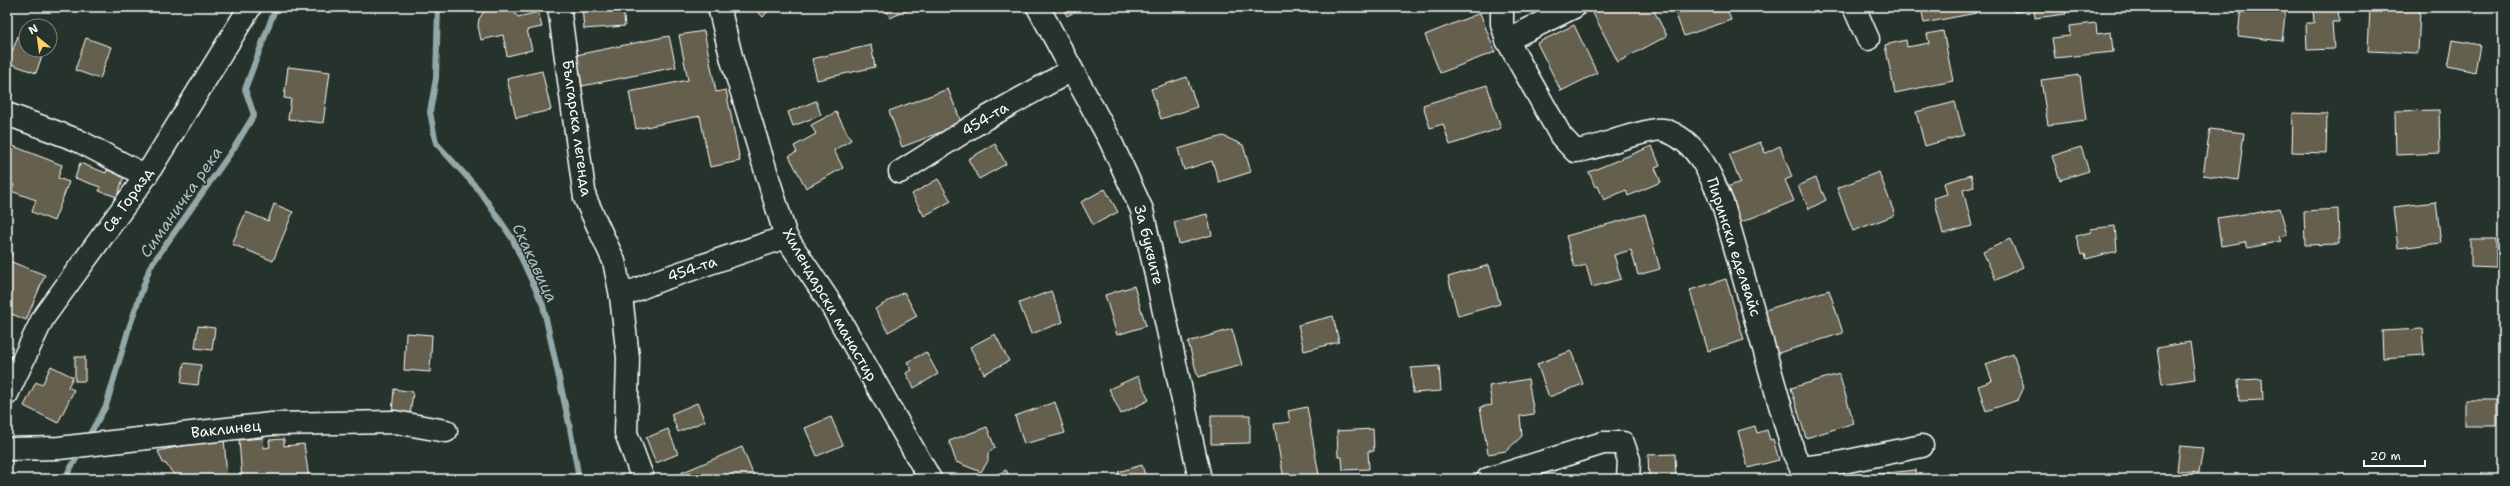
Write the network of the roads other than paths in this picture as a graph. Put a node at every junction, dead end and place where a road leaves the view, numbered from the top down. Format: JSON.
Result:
{"nodes":[{"id":1,"x":250,"y":7,"type":"edge"},
{"id":2,"x":559,"y":7,"type":"edge"},
{"id":3,"x":719,"y":7,"type":"edge"},
{"id":4,"x":1038,"y":7,"type":"edge"},
{"id":5,"x":1502,"y":7,"type":"edge"},
{"id":6,"x":1574,"y":7,"type":"edge"},
{"id":7,"x":1854,"y":7,"type":"edge"},
{"id":8,"x":1868,"y":39,"type":"dead end"},
{"id":9,"x":1507,"y":40,"type":"junction"},
{"id":10,"x":1072,"y":70,"type":"junction"},
{"id":11,"x":7,"y":114,"type":"edge"},
{"id":12,"x":900,"y":172,"type":"dead end"},
{"id":13,"x":146,"y":176,"type":"junction"},
{"id":14,"x":786,"y":237,"type":"junction"},
{"id":15,"x":621,"y":296,"type":"junction"},
{"id":16,"x":7,"y":394,"type":"edge"},
{"id":17,"x":446,"y":432,"type":"dead end"},
{"id":18,"x":1922,"y":446,"type":"dead end"},
{"id":19,"x":7,"y":449,"type":"edge"},
{"id":20,"x":1835,"y":472,"type":"edge"},
{"id":21,"x":643,"y":479,"type":"edge"},
{"id":22,"x":930,"y":479,"type":"edge"},
{"id":23,"x":1200,"y":479,"type":"edge"},
{"id":24,"x":1488,"y":479,"type":"edge"},
{"id":25,"x":1628,"y":479,"type":"edge"}],
"edges":[{"from":1,"to":13,"type":"street","name":"Св. Горазд"},
{"from":2,"to":15,"type":"street","name":"Българска легенда"},
{"from":3,"to":14,"type":"street","name":"Хилендарски манастир"},
{"from":4,"to":10,"type":"street","name":"За буквите"},
{"from":5,"to":9,"type":"street","name":"Пирински еделвайс"},
{"from":6,"to":9,"type":"street"},
{"from":7,"to":8,"type":"street"},
{"from":9,"to":20,"type":"street","name":"Пирински еделвайс"},
{"from":10,"to":12,"type":"street","name":"454-та"},
{"from":10,"to":23,"type":"street","name":"За буквите"},
{"from":11,"to":13,"type":"street"},
{"from":13,"to":16,"type":"street","name":"Св. Горазд"},
{"from":14,"to":15,"type":"street","name":"454-та"},
{"from":14,"to":22,"type":"street","name":"Хилендарски манастир"},
{"from":15,"to":21,"type":"street","name":"Българска легенда"},
{"from":17,"to":19,"type":"street","name":"Ваклинец"},
{"from":18,"to":20,"type":"street"},
{"from":24,"to":25,"type":"street"}]}
